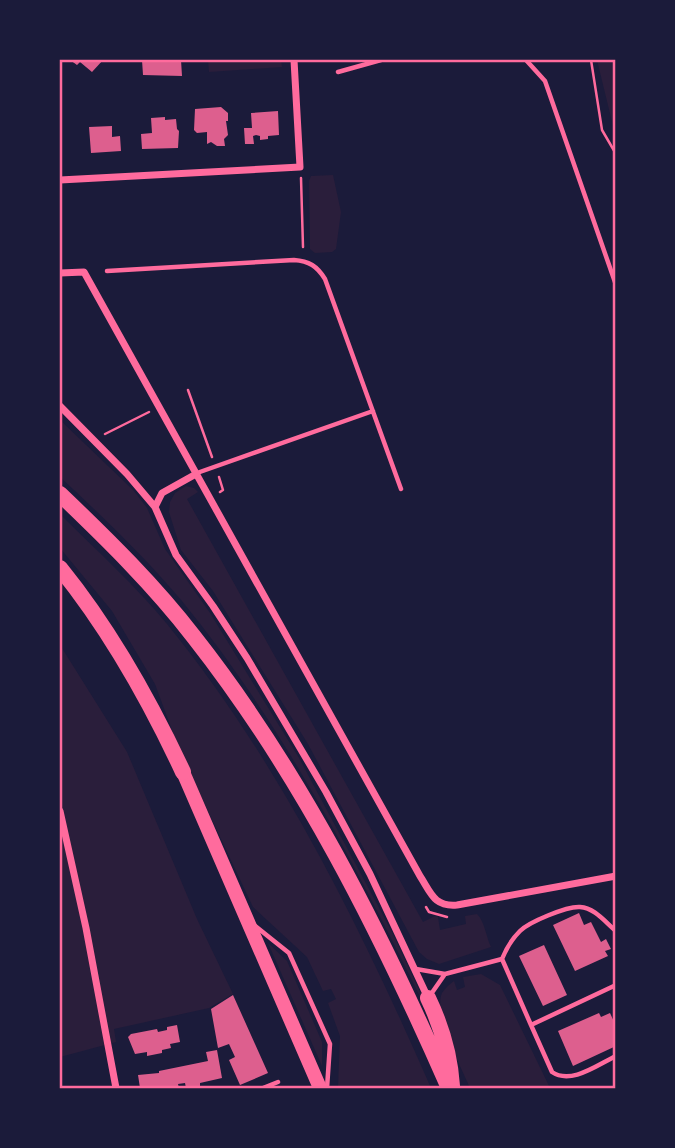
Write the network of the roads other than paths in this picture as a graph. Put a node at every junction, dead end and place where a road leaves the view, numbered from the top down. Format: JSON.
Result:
{"nodes":[{"id":1,"x":294,"y":60,"type":"edge"},
{"id":2,"x":381,"y":60,"type":"edge"},
{"id":3,"x":526,"y":60,"type":"edge"},
{"id":4,"x":338,"y":72,"type":"dead end"},
{"id":5,"x":60,"y":180,"type":"edge"},
{"id":6,"x":107,"y":271,"type":"dead end"},
{"id":7,"x":60,"y":273,"type":"edge"},
{"id":8,"x":615,"y":285,"type":"edge"},
{"id":9,"x":60,"y":406,"type":"edge"},
{"id":10,"x":373,"y":411,"type":"junction"},
{"id":11,"x":196,"y":474,"type":"junction"},
{"id":12,"x":401,"y":489,"type":"dead end"},
{"id":13,"x":60,"y":494,"type":"edge"},
{"id":14,"x":155,"y":507,"type":"junction"},
{"id":15,"x":60,"y":568,"type":"edge"},
{"id":16,"x":183,"y":772,"type":"joint"},
{"id":17,"x":60,"y":811,"type":"edge"},
{"id":18,"x":615,"y":876,"type":"edge"},
{"id":19,"x":246,"y":918,"type":"junction"},
{"id":20,"x":615,"y":931,"type":"edge"},
{"id":21,"x":502,"y":959,"type":"junction"},
{"id":22,"x":415,"y":969,"type":"junction"},
{"id":23,"x":445,"y":975,"type":"junction"},
{"id":24,"x":615,"y":985,"type":"edge"},
{"id":25,"x":428,"y":998,"type":"junction"},
{"id":26,"x":531,"y":1025,"type":"junction"},
{"id":27,"x":615,"y":1056,"type":"edge"},
{"id":28,"x":278,"y":1082,"type":"dead end"},
{"id":29,"x":116,"y":1088,"type":"edge"},
{"id":30,"x":263,"y":1088,"type":"edge"},
{"id":31,"x":320,"y":1088,"type":"edge"},
{"id":32,"x":327,"y":1088,"type":"edge"},
{"id":33,"x":451,"y":1088,"type":"edge"}],
"edges":[{"from":1,"to":5,"type":"street"},
{"from":2,"to":4,"type":"lane"},
{"from":3,"to":8,"type":"lane"},
{"from":6,"to":10,"type":"lane"},
{"from":7,"to":11,"type":"street"},
{"from":9,"to":14,"type":"street"},
{"from":10,"to":11,"type":"lane"},
{"from":10,"to":12,"type":"lane"},
{"from":11,"to":14,"type":"street"},
{"from":11,"to":18,"type":"street"},
{"from":13,"to":33,"type":"highway"},
{"from":14,"to":22,"type":"street"},
{"from":15,"to":16,"type":"highway"},
{"from":16,"to":19,"type":"main road"},
{"from":17,"to":29,"type":"street"},
{"from":19,"to":31,"type":"main road"},
{"from":19,"to":32,"type":"lane"},
{"from":20,"to":21,"type":"lane"},
{"from":21,"to":23,"type":"lane"},
{"from":21,"to":26,"type":"lane"},
{"from":22,"to":23,"type":"lane"},
{"from":22,"to":25,"type":"street"},
{"from":23,"to":25,"type":"lane"},
{"from":24,"to":26,"type":"lane"},
{"from":25,"to":33,"type":"highway"},
{"from":26,"to":27,"type":"lane"},
{"from":28,"to":30,"type":"lane"}]}
